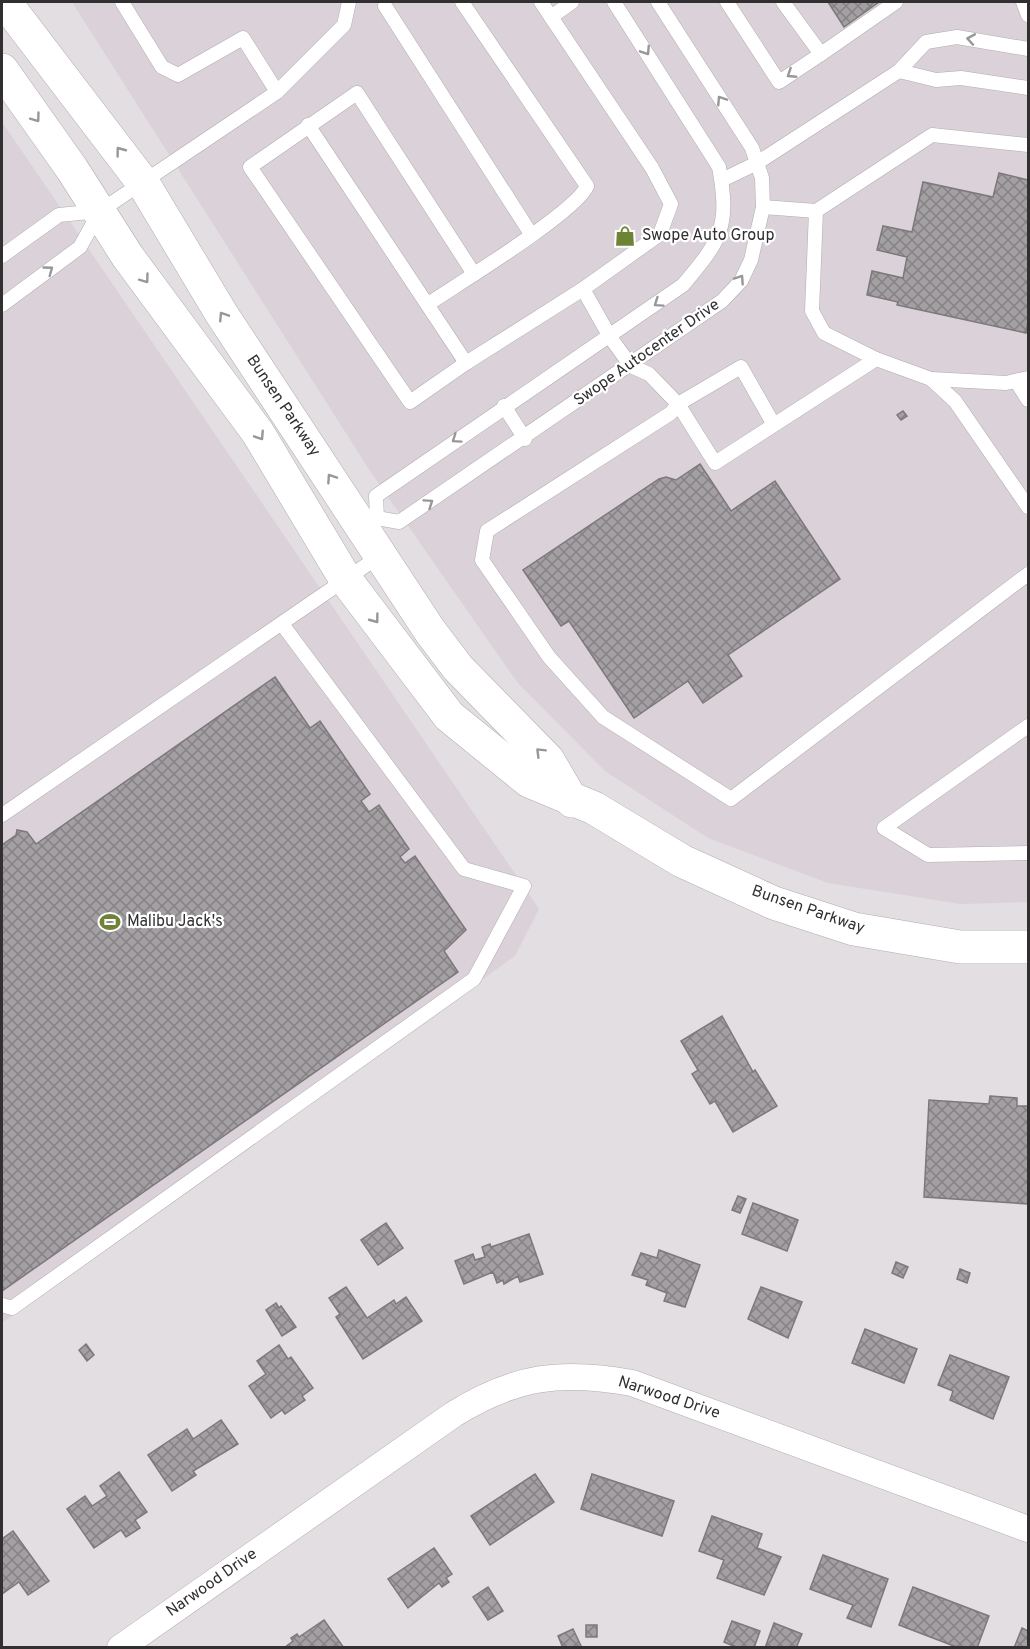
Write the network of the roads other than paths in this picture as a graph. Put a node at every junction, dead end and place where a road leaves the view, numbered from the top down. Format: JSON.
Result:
{"nodes":[{"id":1,"x":5,"y":2,"type":"edge"},
{"id":2,"x":122,"y":2,"type":"edge"},
{"id":3,"x":349,"y":2,"type":"edge"},
{"id":4,"x":462,"y":2,"type":"edge"},
{"id":5,"x":541,"y":2,"type":"edge"},
{"id":6,"x":572,"y":2,"type":"edge"},
{"id":7,"x":614,"y":2,"type":"edge"},
{"id":8,"x":658,"y":2,"type":"edge"},
{"id":9,"x":727,"y":2,"type":"edge"},
{"id":10,"x":783,"y":2,"type":"edge"},
{"id":11,"x":896,"y":2,"type":"edge"},
{"id":12,"x":1023,"y":2,"type":"edge"},
{"id":13,"x":385,"y":6,"type":"dead end"},
{"id":14,"x":1029,"y":15,"type":"edge"},
{"id":15,"x":551,"y":17,"type":"junction"},
{"id":16,"x":1029,"y":49,"type":"edge"},
{"id":17,"x":821,"y":54,"type":"junction"},
{"id":18,"x":2,"y":70,"type":"edge"},
{"id":19,"x":899,"y":70,"type":"junction"},
{"id":20,"x":1029,"y":88,"type":"edge"},
{"id":21,"x":277,"y":92,"type":"junction"},
{"id":22,"x":309,"y":125,"type":"junction"},
{"id":23,"x":1029,"y":145,"type":"edge"},
{"id":24,"x":757,"y":163,"type":"junction"},
{"id":25,"x":722,"y":180,"type":"junction"},
{"id":26,"x":143,"y":183,"type":"junction"},
{"id":27,"x":763,"y":207,"type":"junction"},
{"id":28,"x":100,"y":212,"type":"junction"},
{"id":29,"x":816,"y":212,"type":"junction"},
{"id":30,"x":531,"y":234,"type":"junction"},
{"id":31,"x":2,"y":256,"type":"edge"},
{"id":32,"x":474,"y":274,"type":"junction"},
{"id":33,"x":583,"y":290,"type":"junction"},
{"id":34,"x":428,"y":304,"type":"junction"},
{"id":35,"x":2,"y":305,"type":"edge"},
{"id":36,"x":610,"y":337,"type":"junction"},
{"id":37,"x":876,"y":359,"type":"junction"},
{"id":38,"x":466,"y":363,"type":"junction"},
{"id":39,"x":631,"y":366,"type":"junction"},
{"id":40,"x":931,"y":379,"type":"junction"},
{"id":41,"x":1022,"y":380,"type":"edge"},
{"id":42,"x":1029,"y":400,"type":"edge"},
{"id":43,"x":678,"y":404,"type":"junction"},
{"id":44,"x":504,"y":406,"type":"junction"},
{"id":45,"x":774,"y":425,"type":"junction"},
{"id":46,"x":525,"y":439,"type":"junction"},
{"id":47,"x":1029,"y":507,"type":"edge"},
{"id":48,"x":370,"y":523,"type":"junction"},
{"id":49,"x":381,"y":555,"type":"junction"},
{"id":50,"x":1029,"y":574,"type":"edge"},
{"id":51,"x":346,"y":580,"type":"junction"},
{"id":52,"x":282,"y":624,"type":"junction"},
{"id":53,"x":1029,"y":726,"type":"edge"},
{"id":54,"x":572,"y":801,"type":"junction"},
{"id":55,"x":2,"y":815,"type":"edge"},
{"id":56,"x":1029,"y":853,"type":"edge"},
{"id":57,"x":1029,"y":947,"type":"edge"},
{"id":58,"x":2,"y":1305,"type":"edge"},
{"id":59,"x":1029,"y":1529,"type":"edge"},
{"id":60,"x":120,"y":1647,"type":"edge"}],
"edges":[{"from":26,"to":1,"type":"street","name":"Bunsen Parkway","one_way":true},
{"from":2,"to":21,"type":"lane"},
{"from":3,"to":21,"type":"lane"},
{"from":4,"to":30,"type":"lane"},
{"from":5,"to":15,"type":"lane"},
{"from":6,"to":15,"type":"lane"},
{"from":7,"to":25,"type":"lane","name":"Swope Autocenter Drive","one_way":true},
{"from":24,"to":8,"type":"lane","name":"Swope Autocenter Drive","one_way":true},
{"from":17,"to":9,"type":"lane","one_way":true},
{"from":10,"to":17,"type":"lane"},
{"from":11,"to":17,"type":"lane"},
{"from":12,"to":14,"type":"lane"},
{"from":13,"to":30,"type":"lane"},
{"from":15,"to":33,"type":"lane"},
{"from":16,"to":19,"type":"lane","one_way":true},
{"from":18,"to":28,"type":"street","name":"Bunsen Parkway","one_way":true},
{"from":19,"to":20,"type":"lane"},
{"from":19,"to":24,"type":"lane"},
{"from":21,"to":26,"type":"lane"},
{"from":22,"to":32,"type":"lane"},
{"from":22,"to":34,"type":"lane"},
{"from":22,"to":38,"type":"lane"},
{"from":23,"to":29,"type":"lane"},
{"from":24,"to":25,"type":"lane"},
{"from":24,"to":27,"type":"lane","name":"Swope Autocenter Drive"},
{"from":25,"to":36,"type":"lane","name":"Swope Autocenter Drive","one_way":true},
{"from":26,"to":28,"type":"lane"},
{"from":48,"to":26,"type":"street","name":"Bunsen Parkway","one_way":true},
{"from":27,"to":29,"type":"lane"},
{"from":39,"to":27,"type":"lane","name":"Swope Autocenter Drive","one_way":true},
{"from":28,"to":31,"type":"lane"},
{"from":35,"to":28,"type":"lane","one_way":true},
{"from":28,"to":51,"type":"street","name":"Bunsen Parkway","one_way":true},
{"from":29,"to":37,"type":"lane"},
{"from":30,"to":32,"type":"lane"},
{"from":32,"to":34,"type":"lane"},
{"from":33,"to":36,"type":"lane"},
{"from":33,"to":38,"type":"lane"},
{"from":34,"to":38,"type":"lane"},
{"from":36,"to":39,"type":"lane"},
{"from":36,"to":44,"type":"lane","name":"Swope Autocenter Drive"},
{"from":37,"to":40,"type":"lane"},
{"from":37,"to":45,"type":"lane"},
{"from":39,"to":43,"type":"lane"},
{"from":39,"to":46,"type":"lane","name":"Swope Autocenter Drive"},
{"from":40,"to":41,"type":"lane"},
{"from":40,"to":47,"type":"lane"},
{"from":41,"to":42,"type":"lane"},
{"from":43,"to":45,"type":"lane"},
{"from":43,"to":45,"type":"lane"},
{"from":43,"to":50,"type":"lane"},
{"from":44,"to":46,"type":"lane"},
{"from":44,"to":48,"type":"lane","name":"Swope Autocenter Drive","one_way":true},
{"from":48,"to":46,"type":"lane","name":"Swope Autocenter Drive","one_way":true},
{"from":48,"to":49,"type":"street","name":"Bunsen Parkway"},
{"from":49,"to":51,"type":"lane"},
{"from":54,"to":49,"type":"street","name":"Bunsen Parkway","one_way":true},
{"from":51,"to":52,"type":"lane"},
{"from":51,"to":54,"type":"street","name":"Bunsen Parkway","one_way":true},
{"from":52,"to":55,"type":"lane"},
{"from":52,"to":58,"type":"lane"},
{"from":53,"to":56,"type":"lane"},
{"from":54,"to":57,"type":"street","name":"Bunsen Parkway"},
{"from":59,"to":60,"type":"street","name":"Narwood Drive"}]}
